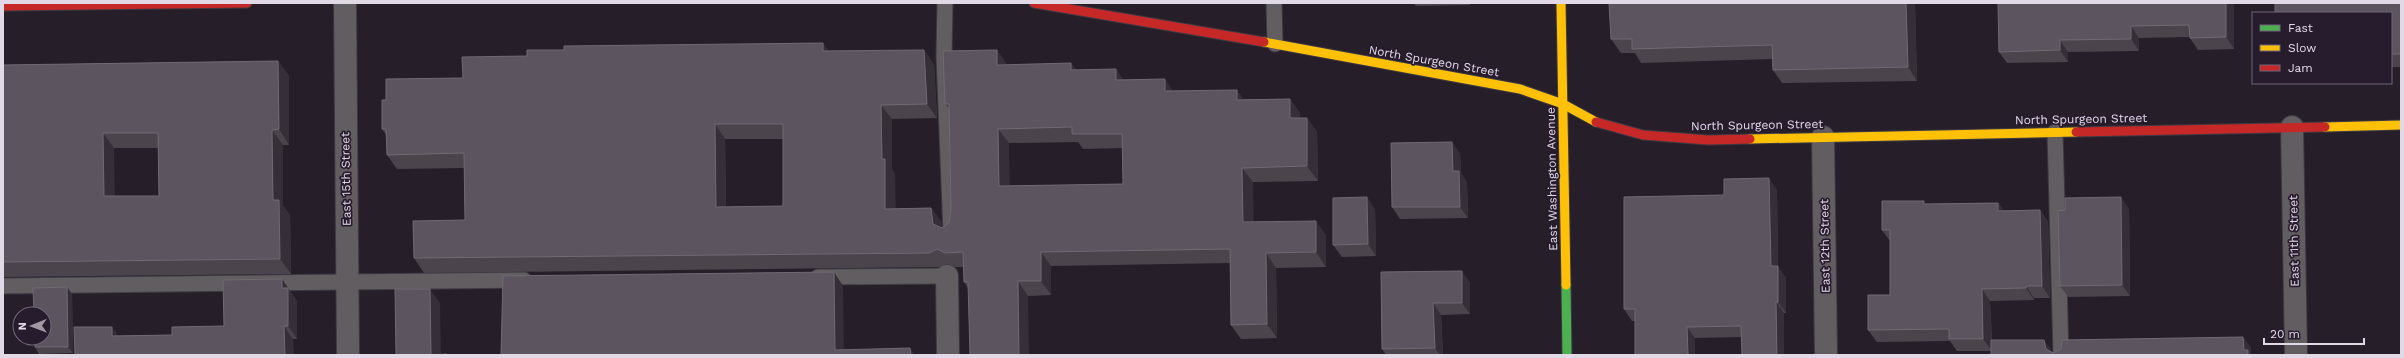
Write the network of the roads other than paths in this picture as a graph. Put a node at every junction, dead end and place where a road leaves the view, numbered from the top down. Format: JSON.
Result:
{"nodes":[{"id":1,"x":247,"y":3,"type":"edge"},
{"id":2,"x":345,"y":3,"type":"edge"},
{"id":3,"x":945,"y":3,"type":"edge"},
{"id":4,"x":1034,"y":3,"type":"edge"},
{"id":5,"x":1274,"y":3,"type":"edge"},
{"id":6,"x":1561,"y":3,"type":"edge"},
{"id":7,"x":3,"y":6,"type":"edge"},
{"id":8,"x":1275,"y":44,"type":"junction"},
{"id":9,"x":1563,"y":104,"type":"junction"},
{"id":10,"x":2401,"y":125,"type":"edge"},
{"id":11,"x":2292,"y":127,"type":"junction"},
{"id":12,"x":2055,"y":132,"type":"junction"},
{"id":13,"x":1823,"y":137,"type":"junction"},
{"id":14,"x":951,"y":234,"type":"edge"},
{"id":15,"x":946,"y":276,"type":"joint"},
{"id":16,"x":803,"y":277,"type":"edge"},
{"id":17,"x":539,"y":280,"type":"edge"},
{"id":18,"x":347,"y":282,"type":"junction"},
{"id":19,"x":3,"y":286,"type":"edge"},
{"id":20,"x":348,"y":355,"type":"edge"},
{"id":21,"x":948,"y":355,"type":"edge"},
{"id":22,"x":1567,"y":355,"type":"edge"},
{"id":23,"x":1826,"y":355,"type":"edge"},
{"id":24,"x":2060,"y":355,"type":"edge"},
{"id":25,"x":2296,"y":355,"type":"edge"}],
"edges":[{"from":1,"to":7,"type":"street"},
{"from":2,"to":18,"type":"street","name":"East 15th Street"},
{"from":3,"to":14,"type":"lane"},
{"from":4,"to":8,"type":"street","name":"North Spurgeon Street"},
{"from":5,"to":8,"type":"lane"},
{"from":6,"to":9,"type":"street","name":"East Washington Avenue"},
{"from":8,"to":9,"type":"street","name":"North Spurgeon Street"},
{"from":9,"to":13,"type":"street","name":"North Spurgeon Street"},
{"from":9,"to":22,"type":"street","name":"East Washington Avenue"},
{"from":10,"to":11,"type":"street","name":"North Spurgeon Street"},
{"from":11,"to":12,"type":"street","name":"North Spurgeon Street"},
{"from":11,"to":25,"type":"street","name":"East 11th Street"},
{"from":12,"to":13,"type":"street","name":"North Spurgeon Street"},
{"from":12,"to":24,"type":"lane"},
{"from":13,"to":23,"type":"street","name":"East 12th Street"},
{"from":15,"to":16,"type":"lane"},
{"from":15,"to":21,"type":"street"},
{"from":17,"to":18,"type":"lane"},
{"from":18,"to":19,"type":"lane"},
{"from":18,"to":20,"type":"street","name":"East 15th Street"}]}
